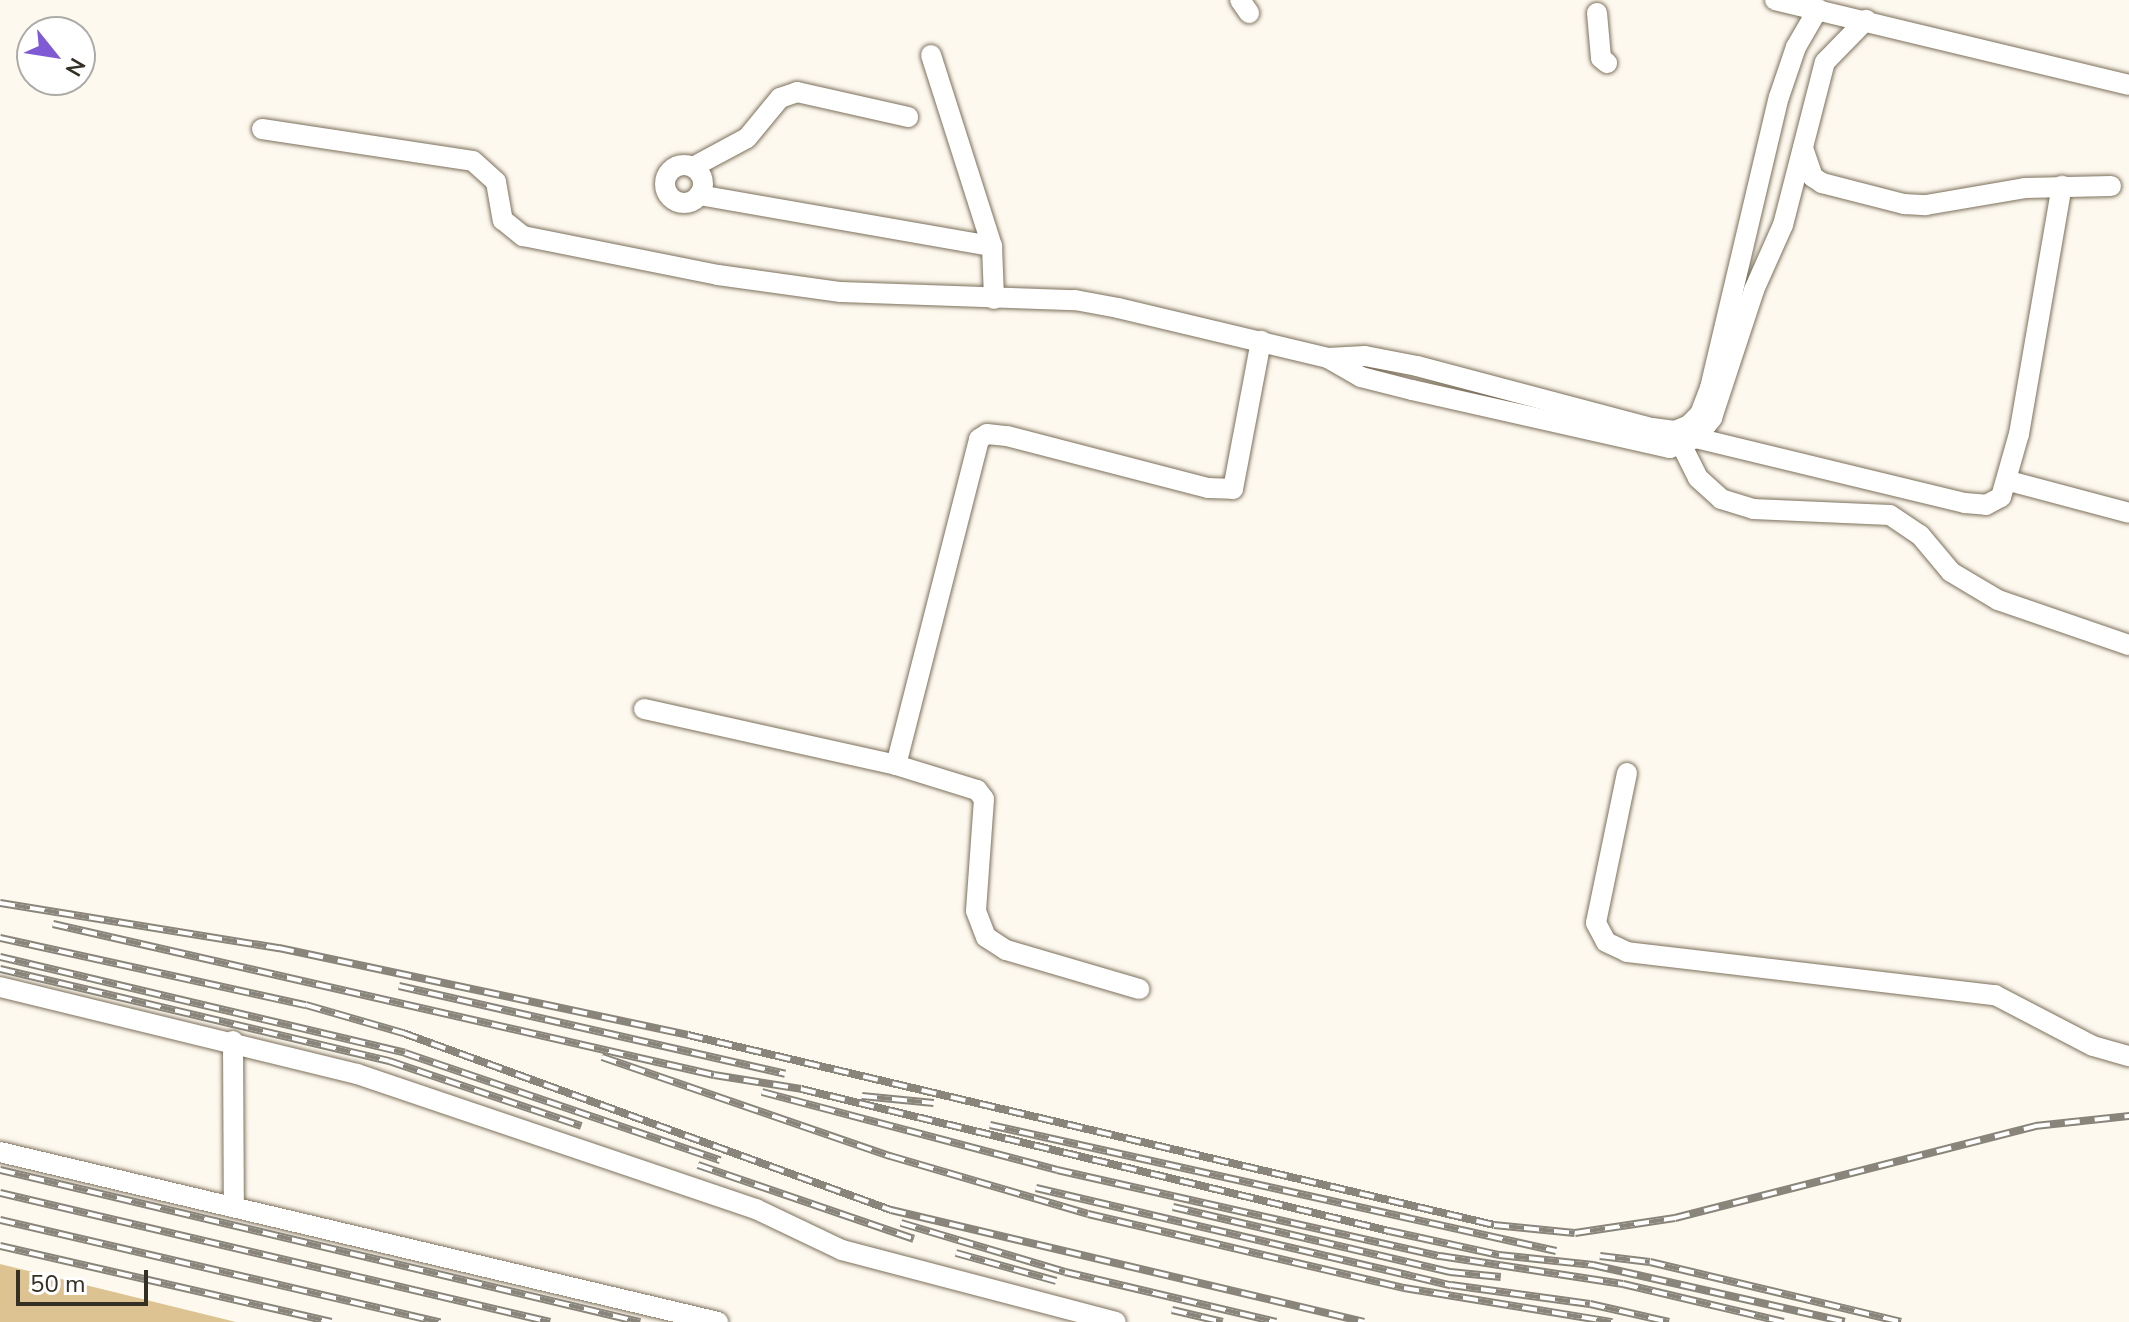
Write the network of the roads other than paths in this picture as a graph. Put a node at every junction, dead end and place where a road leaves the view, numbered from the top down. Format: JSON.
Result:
{"nodes":[{"id":1,"x":1775,"y":0,"type":"edge"},
{"id":2,"x":1818,"y":9,"type":"junction"},
{"id":3,"x":1597,"y":13,"type":"dead end"},
{"id":4,"x":1866,"y":20,"type":"junction"},
{"id":5,"x":931,"y":55,"type":"dead end"},
{"id":6,"x":1607,"y":63,"type":"dead end"},
{"id":7,"x":2129,"y":85,"type":"edge"},
{"id":8,"x":908,"y":117,"type":"dead end"},
{"id":9,"x":262,"y":129,"type":"dead end"},
{"id":10,"x":1802,"y":144,"type":"junction"},
{"id":11,"x":693,"y":167,"type":"junction"},
{"id":12,"x":2062,"y":186,"type":"junction"},
{"id":13,"x":2111,"y":186,"type":"dead end"},
{"id":14,"x":699,"y":195,"type":"junction"},
{"id":15,"x":992,"y":246,"type":"junction"},
{"id":16,"x":994,"y":299,"type":"junction"},
{"id":17,"x":1261,"y":341,"type":"junction"},
{"id":18,"x":1686,"y":435,"type":"junction"},
{"id":19,"x":2009,"y":481,"type":"junction"},
{"id":20,"x":1898,"y":485,"type":"junction"},
{"id":21,"x":2129,"y":513,"type":"edge"},
{"id":22,"x":1890,"y":515,"type":"junction"},
{"id":23,"x":2129,"y":645,"type":"edge"},
{"id":24,"x":644,"y":709,"type":"dead end"},
{"id":25,"x":896,"y":765,"type":"junction"},
{"id":26,"x":1627,"y":773,"type":"dead end"},
{"id":27,"x":0,"y":987,"type":"edge"},
{"id":28,"x":1139,"y":989,"type":"dead end"},
{"id":29,"x":233,"y":1041,"type":"junction"},
{"id":30,"x":2129,"y":1056,"type":"edge"},
{"id":31,"x":0,"y":1152,"type":"edge"},
{"id":32,"x":234,"y":1207,"type":"junction"},
{"id":33,"x":718,"y":1322,"type":"edge"},
{"id":34,"x":1116,"y":1322,"type":"edge"}],
"edges":[{"from":1,"to":2,"type":"lane"},
{"from":2,"to":4,"type":"lane"},
{"from":2,"to":18,"type":"lane"},
{"from":3,"to":6,"type":"lane"},
{"from":4,"to":7,"type":"lane"},
{"from":4,"to":10,"type":"lane"},
{"from":5,"to":15,"type":"lane"},
{"from":8,"to":11,"type":"lane"},
{"from":9,"to":16,"type":"lane"},
{"from":10,"to":12,"type":"lane"},
{"from":10,"to":18,"type":"lane"},
{"from":11,"to":14,"type":"lane"},
{"from":11,"to":14,"type":"lane"},
{"from":12,"to":13,"type":"lane"},
{"from":12,"to":19,"type":"lane"},
{"from":14,"to":15,"type":"lane"},
{"from":15,"to":16,"type":"lane"},
{"from":16,"to":17,"type":"lane"},
{"from":17,"to":18,"type":"lane"},
{"from":17,"to":25,"type":"lane"},
{"from":18,"to":20,"type":"lane"},
{"from":18,"to":22,"type":"lane"},
{"from":19,"to":20,"type":"lane"},
{"from":19,"to":21,"type":"lane"},
{"from":20,"to":22,"type":"lane"},
{"from":22,"to":23,"type":"lane"},
{"from":24,"to":25,"type":"lane"},
{"from":25,"to":28,"type":"lane"},
{"from":26,"to":30,"type":"lane"},
{"from":27,"to":29,"type":"lane"},
{"from":29,"to":32,"type":"lane"},
{"from":29,"to":34,"type":"lane"},
{"from":31,"to":32,"type":"lane"},
{"from":32,"to":33,"type":"lane"}]}
